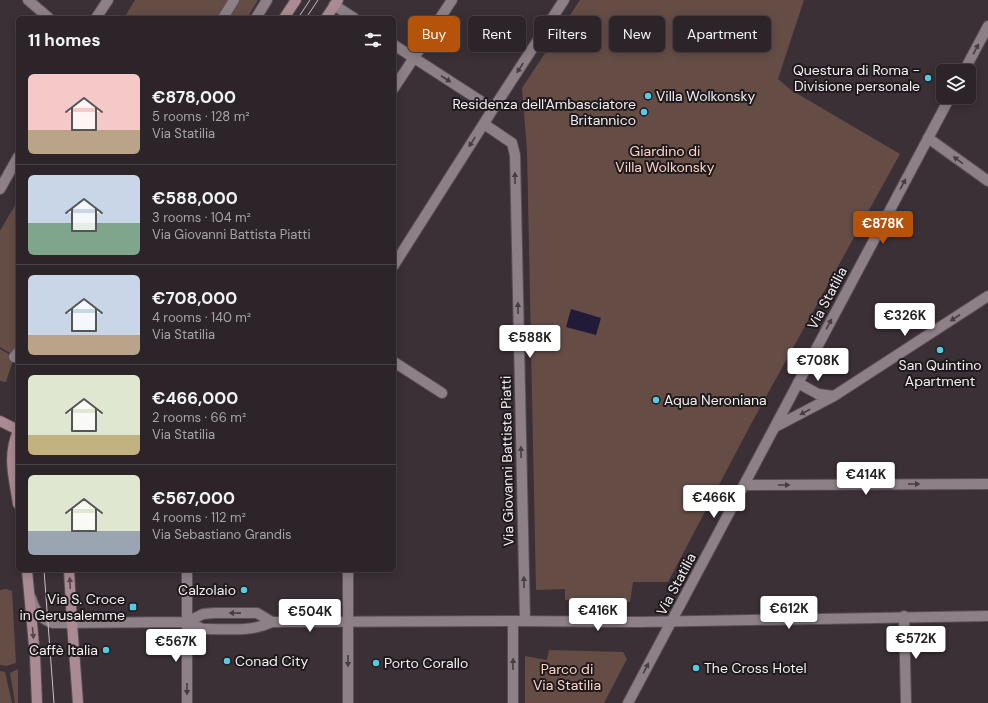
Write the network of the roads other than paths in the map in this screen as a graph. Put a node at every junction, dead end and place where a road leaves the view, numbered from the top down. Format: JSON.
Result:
{"nodes":[{"id":1,"x":28,"y":0,"type":"edge"},
{"id":2,"x":108,"y":0,"type":"edge"},
{"id":3,"x":234,"y":0,"type":"edge"},
{"id":4,"x":267,"y":0,"type":"edge"},
{"id":5,"x":296,"y":0,"type":"edge"},
{"id":6,"x":452,"y":0,"type":"edge"},
{"id":7,"x":564,"y":0,"type":"edge"},
{"id":8,"x":336,"y":3,"type":"edge"},
{"id":9,"x":47,"y":16,"type":"edge"},
{"id":10,"x":97,"y":16,"type":"edge"},
{"id":11,"x":223,"y":16,"type":"edge"},
{"id":12,"x":257,"y":16,"type":"edge"},
{"id":13,"x":285,"y":16,"type":"edge"},
{"id":14,"x":327,"y":16,"type":"edge"},
{"id":15,"x":352,"y":16,"type":"edge"},
{"id":16,"x":988,"y":26,"type":"edge"},
{"id":17,"x":396,"y":46,"type":"edge"},
{"id":18,"x":413,"y":58,"type":"junction"},
{"id":19,"x":968,"y":64,"type":"edge"},
{"id":20,"x":396,"y":85,"type":"edge"},
{"id":21,"x":946,"y":104,"type":"edge"},
{"id":22,"x":493,"y":109,"type":"junction"},
{"id":23,"x":484,"y":124,"type":"junction"},
{"id":24,"x":928,"y":138,"type":"junction"},
{"id":25,"x":16,"y":161,"type":"edge"},
{"id":26,"x":988,"y":181,"type":"edge"},
{"id":27,"x":0,"y":189,"type":"edge"},
{"id":28,"x":396,"y":262,"type":"edge"},
{"id":29,"x":988,"y":296,"type":"edge"},
{"id":30,"x":396,"y":363,"type":"edge"},
{"id":31,"x":798,"y":383,"type":"junction"},
{"id":32,"x":442,"y":393,"type":"dead end"},
{"id":33,"x":834,"y":396,"type":"junction"},
{"id":34,"x":0,"y":421,"type":"edge"},
{"id":35,"x":775,"y":427,"type":"junction"},
{"id":36,"x":16,"y":429,"type":"edge"},
{"id":37,"x":16,"y":436,"type":"edge"},
{"id":38,"x":988,"y":484,"type":"edge"},
{"id":39,"x":745,"y":485,"type":"junction"},
{"id":40,"x":16,"y":490,"type":"edge"},
{"id":41,"x":27,"y":572,"type":"edge"},
{"id":42,"x":69,"y":572,"type":"edge"},
{"id":43,"x":187,"y":572,"type":"edge"},
{"id":44,"x":348,"y":572,"type":"edge"},
{"id":45,"x":30,"y":594,"type":"junction"},
{"id":46,"x":904,"y":616,"type":"junction"},
{"id":47,"x":988,"y":616,"type":"edge"},
{"id":48,"x":513,"y":620,"type":"junction"},
{"id":49,"x":525,"y":621,"type":"junction"},
{"id":50,"x":672,"y":621,"type":"junction"},
{"id":51,"x":187,"y":622,"type":"junction"},
{"id":52,"x":272,"y":622,"type":"junction"},
{"id":53,"x":348,"y":622,"type":"junction"},
{"id":54,"x":72,"y":623,"type":"junction"},
{"id":55,"x":37,"y":703,"type":"edge"},
{"id":56,"x":78,"y":703,"type":"edge"},
{"id":57,"x":187,"y":703,"type":"edge"},
{"id":58,"x":348,"y":703,"type":"edge"},
{"id":59,"x":513,"y":703,"type":"edge"},
{"id":60,"x":628,"y":703,"type":"edge"},
{"id":61,"x":906,"y":703,"type":"edge"}],
"edges":[{"from":1,"to":9,"type":"street"},
{"from":2,"to":10,"type":"street"},
{"from":3,"to":11,"type":"street"},
{"from":4,"to":12,"type":"street"},
{"from":5,"to":13,"type":"main road"},
{"from":6,"to":18,"type":"street"},
{"from":7,"to":22,"type":"street","one_way":true},
{"from":8,"to":14,"type":"main road"},
{"from":8,"to":15,"type":"street"},
{"from":19,"to":16,"type":"street","one_way":true},
{"from":17,"to":18,"type":"street"},
{"from":18,"to":20,"type":"street"},
{"from":18,"to":22,"type":"street","one_way":true},
{"from":21,"to":24,"type":"street","name":"Via Statilia"},
{"from":22,"to":23,"type":"street"},
{"from":23,"to":28,"type":"street","one_way":true},
{"from":49,"to":23,"type":"street","name":"Via Giovanni Battista Piatti","one_way":true},
{"from":26,"to":24,"type":"street","one_way":true},
{"from":31,"to":24,"type":"street","name":"Via Statilia","one_way":true},
{"from":25,"to":27,"type":"street"},
{"from":29,"to":33,"type":"street","one_way":true},
{"from":30,"to":32,"type":"street"},
{"from":31,"to":33,"type":"street"},
{"from":31,"to":35,"type":"street","name":"Via Statilia"},
{"from":33,"to":35,"type":"street","one_way":true},
{"from":34,"to":36,"type":"main road"},
{"from":35,"to":39,"type":"street","name":"Via Statilia"},
{"from":37,"to":40,"type":"main road"},
{"from":39,"to":38,"type":"street","one_way":true},
{"from":39,"to":50,"type":"street","name":"Via Statilia"},
{"from":41,"to":45,"type":"main road"},
{"from":54,"to":42,"type":"main road","one_way":true},
{"from":43,"to":51,"type":"street"},
{"from":44,"to":53,"type":"street"},
{"from":45,"to":54,"type":"street"},
{"from":45,"to":55,"type":"main road","one_way":true},
{"from":46,"to":47,"type":"street"},
{"from":46,"to":50,"type":"street"},
{"from":46,"to":61,"type":"street"},
{"from":48,"to":49,"type":"street"},
{"from":48,"to":53,"type":"street"},
{"from":59,"to":48,"type":"street","one_way":true},
{"from":49,"to":50,"type":"street"},
{"from":60,"to":50,"type":"street","name":"Via Statilia","one_way":true},
{"from":51,"to":52,"type":"street"},
{"from":52,"to":51,"type":"street","one_way":true},
{"from":51,"to":54,"type":"street"},
{"from":51,"to":57,"type":"street","one_way":true},
{"from":52,"to":53,"type":"street"},
{"from":53,"to":58,"type":"street","one_way":true},
{"from":54,"to":56,"type":"main road"}]}
